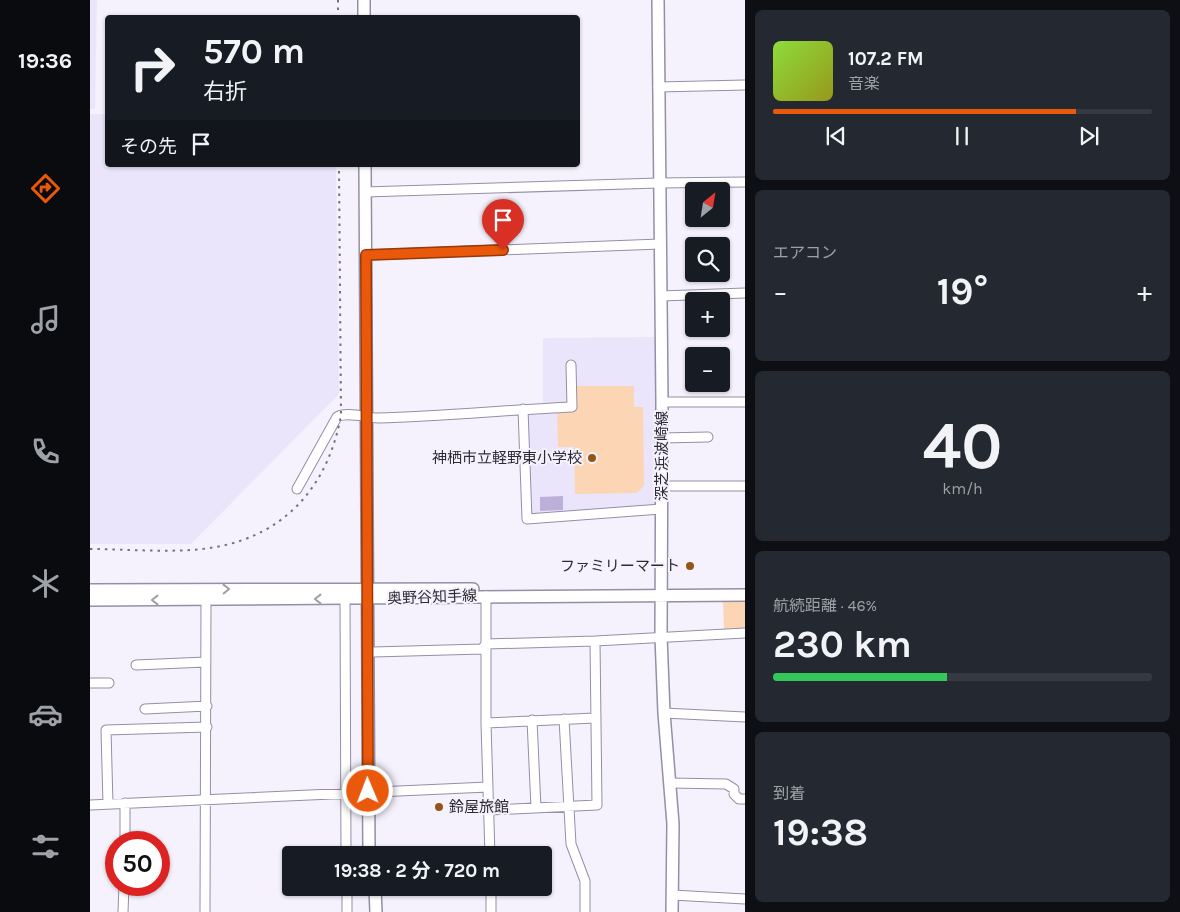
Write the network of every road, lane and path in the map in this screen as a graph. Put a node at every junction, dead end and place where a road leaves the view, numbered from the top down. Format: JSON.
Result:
{"nodes":[{"id":1,"x":364,"y":0,"type":"edge"},
{"id":2,"x":658,"y":0,"type":"edge"},
{"id":3,"x":364,"y":15,"type":"edge"},
{"id":4,"x":745,"y":85,"type":"edge"},
{"id":5,"x":658,"y":87,"type":"junction"},
{"id":6,"x":365,"y":167,"type":"edge"},
{"id":7,"x":745,"y":182,"type":"edge"},
{"id":8,"x":659,"y":183,"type":"junction"},
{"id":9,"x":365,"y":192,"type":"junction"},
{"id":10,"x":660,"y":244,"type":"junction"},
{"id":11,"x":366,"y":255,"type":"junction"},
{"id":12,"x":745,"y":293,"type":"edge"},
{"id":13,"x":661,"y":296,"type":"junction"},
{"id":14,"x":571,"y":365,"type":"dead end"},
{"id":15,"x":662,"y":402,"type":"junction"},
{"id":16,"x":745,"y":402,"type":"edge"},
{"id":17,"x":523,"y":409,"type":"junction"},
{"id":18,"x":368,"y":418,"type":"junction"},
{"id":19,"x":708,"y":437,"type":"dead end"},
{"id":20,"x":662,"y":438,"type":"junction"},
{"id":21,"x":662,"y":486,"type":"junction"},
{"id":22,"x":745,"y":486,"type":"edge"},
{"id":23,"x":297,"y":489,"type":"dead end"},
{"id":24,"x":662,"y":509,"type":"junction"},
{"id":25,"x":745,"y":588,"type":"edge"},
{"id":26,"x":90,"y":590,"type":"edge"},
{"id":27,"x":661,"y":592,"type":"junction"},
{"id":28,"x":369,"y":595,"type":"junction"},
{"id":29,"x":745,"y":595,"type":"edge"},
{"id":30,"x":486,"y":596,"type":"junction"},
{"id":31,"x":206,"y":599,"type":"junction"},
{"id":32,"x":345,"y":599,"type":"junction"},
{"id":33,"x":90,"y":600,"type":"edge"},
{"id":34,"x":745,"y":633,"type":"edge"},
{"id":35,"x":661,"y":636,"type":"junction"},
{"id":36,"x":595,"y":641,"type":"junction"},
{"id":37,"x":486,"y":644,"type":"junction"},
{"id":38,"x":373,"y":652,"type":"junction"},
{"id":39,"x":206,"y":662,"type":"junction"},
{"id":40,"x":136,"y":665,"type":"dead end"},
{"id":41,"x":90,"y":683,"type":"edge"},
{"id":42,"x":109,"y":683,"type":"dead end"},
{"id":43,"x":207,"y":706,"type":"junction"},
{"id":44,"x":145,"y":708,"type":"dead end"},
{"id":45,"x":664,"y":712,"type":"junction"},
{"id":46,"x":745,"y":717,"type":"edge"},
{"id":47,"x":595,"y":718,"type":"junction"},
{"id":48,"x":564,"y":719,"type":"junction"},
{"id":49,"x":532,"y":720,"type":"junction"},
{"id":50,"x":486,"y":723,"type":"junction"},
{"id":51,"x":207,"y":728,"type":"junction"},
{"id":52,"x":670,"y":783,"type":"junction"},
{"id":53,"x":488,"y":787,"type":"junction"},
{"id":54,"x":371,"y":791,"type":"junction"},
{"id":55,"x":346,"y":793,"type":"junction"},
{"id":56,"x":745,"y":799,"type":"edge"},
{"id":57,"x":207,"y":800,"type":"junction"},
{"id":58,"x":125,"y":803,"type":"junction"},
{"id":59,"x":108,"y":804,"type":"junction"},
{"id":60,"x":90,"y":805,"type":"edge"},
{"id":61,"x":568,"y":807,"type":"junction"},
{"id":62,"x":536,"y":808,"type":"junction"},
{"id":63,"x":490,"y":810,"type":"junction"},
{"id":64,"x":125,"y":831,"type":"edge"},
{"id":65,"x":346,"y":846,"type":"edge"},
{"id":66,"x":369,"y":846,"type":"edge"},
{"id":67,"x":374,"y":846,"type":"edge"},
{"id":68,"x":490,"y":846,"type":"edge"},
{"id":69,"x":672,"y":895,"type":"junction"},
{"id":70,"x":124,"y":896,"type":"edge"},
{"id":71,"x":347,"y":896,"type":"edge"},
{"id":72,"x":369,"y":896,"type":"edge"},
{"id":73,"x":376,"y":896,"type":"edge"},
{"id":74,"x":491,"y":896,"type":"edge"},
{"id":75,"x":745,"y":899,"type":"edge"},
{"id":76,"x":123,"y":912,"type":"edge"},
{"id":77,"x":205,"y":912,"type":"edge"},
{"id":78,"x":347,"y":912,"type":"edge"},
{"id":79,"x":369,"y":912,"type":"edge"},
{"id":80,"x":376,"y":912,"type":"edge"},
{"id":81,"x":491,"y":912,"type":"edge"},
{"id":82,"x":585,"y":912,"type":"edge"},
{"id":83,"x":672,"y":912,"type":"edge"}],
"edges":[{"from":1,"to":3,"type":"main road"},
{"from":2,"to":5,"type":"main road","name":"深芝浜波崎線"},
{"from":4,"to":5,"type":"street"},
{"from":5,"to":8,"type":"main road","name":"深芝浜波崎線"},
{"from":6,"to":9,"type":"main road"},
{"from":7,"to":8,"type":"street"},
{"from":8,"to":9,"type":"street"},
{"from":8,"to":10,"type":"main road","name":"深芝浜波崎線"},
{"from":9,"to":11,"type":"main road"},
{"from":10,"to":11,"type":"street"},
{"from":10,"to":13,"type":"main road","name":"深芝浜波崎線"},
{"from":11,"to":18,"type":"main road"},
{"from":12,"to":13,"type":"street"},
{"from":13,"to":15,"type":"main road","name":"深芝浜波崎線"},
{"from":14,"to":17,"type":"street"},
{"from":15,"to":16,"type":"street"},
{"from":15,"to":20,"type":"main road","name":"深芝浜波崎線"},
{"from":17,"to":18,"type":"street"},
{"from":17,"to":24,"type":"street"},
{"from":18,"to":23,"type":"street"},
{"from":18,"to":28,"type":"main road"},
{"from":19,"to":20,"type":"street"},
{"from":20,"to":21,"type":"main road","name":"深芝浜波崎線"},
{"from":21,"to":22,"type":"street"},
{"from":21,"to":24,"type":"main road","name":"深芝浜波崎線"},
{"from":24,"to":27,"type":"main road","name":"深芝浜波崎線"},
{"from":25,"to":27,"type":"main road","name":"奥野谷知手線"},
{"from":26,"to":28,"type":"main road","name":"奥野谷知手線","one_way":true},
{"from":27,"to":28,"type":"main road","name":"奥野谷知手線"},
{"from":27,"to":29,"type":"main road","name":"奥野谷知手線"},
{"from":27,"to":30,"type":"main road","name":"奥野谷知手線"},
{"from":27,"to":35,"type":"main road","name":"深芝浜波崎線"},
{"from":28,"to":30,"type":"main road","name":"奥野谷知手線"},
{"from":28,"to":32,"type":"main road","name":"奥野谷知手線"},
{"from":28,"to":38,"type":"main road"},
{"from":28,"to":54,"type":"main road"},
{"from":30,"to":37,"type":"street"},
{"from":32,"to":31,"type":"main road","name":"奥野谷知手線","one_way":true},
{"from":31,"to":33,"type":"main road","name":"奥野谷知手線","one_way":true},
{"from":31,"to":39,"type":"street"},
{"from":32,"to":55,"type":"street"},
{"from":34,"to":35,"type":"street"},
{"from":35,"to":36,"type":"street"},
{"from":35,"to":45,"type":"main road","name":"深芝浜波崎線"},
{"from":36,"to":37,"type":"street"},
{"from":36,"to":47,"type":"street"},
{"from":37,"to":38,"type":"street"},
{"from":37,"to":50,"type":"street"},
{"from":38,"to":54,"type":"main road"},
{"from":39,"to":40,"type":"street"},
{"from":39,"to":43,"type":"street"},
{"from":41,"to":42,"type":"street"},
{"from":43,"to":44,"type":"street"},
{"from":43,"to":51,"type":"street"},
{"from":45,"to":46,"type":"street"},
{"from":45,"to":52,"type":"main road","name":"深芝浜波崎線"},
{"from":47,"to":48,"type":"street"},
{"from":47,"to":61,"type":"street"},
{"from":48,"to":49,"type":"street"},
{"from":48,"to":61,"type":"street"},
{"from":49,"to":50,"type":"street"},
{"from":49,"to":62,"type":"street"},
{"from":50,"to":53,"type":"street"},
{"from":51,"to":57,"type":"street"},
{"from":51,"to":59,"type":"street"},
{"from":52,"to":56,"type":"street"},
{"from":52,"to":69,"type":"main road","name":"深芝浜波崎線"},
{"from":53,"to":54,"type":"street"},
{"from":53,"to":63,"type":"street"},
{"from":54,"to":55,"type":"street"},
{"from":54,"to":66,"type":"main road"},
{"from":54,"to":67,"type":"main road"},
{"from":55,"to":57,"type":"street"},
{"from":55,"to":65,"type":"street"},
{"from":57,"to":58,"type":"street"},
{"from":57,"to":77,"type":"street"},
{"from":58,"to":59,"type":"street"},
{"from":58,"to":64,"type":"street"},
{"from":59,"to":60,"type":"street"},
{"from":61,"to":62,"type":"street"},
{"from":61,"to":82,"type":"street"},
{"from":62,"to":63,"type":"street"},
{"from":63,"to":68,"type":"street"},
{"from":69,"to":75,"type":"street"},
{"from":69,"to":83,"type":"main road","name":"深芝浜波崎線"},
{"from":70,"to":76,"type":"street"},
{"from":71,"to":78,"type":"street"},
{"from":72,"to":79,"type":"main road"},
{"from":73,"to":80,"type":"main road"},
{"from":74,"to":81,"type":"street"}]}
